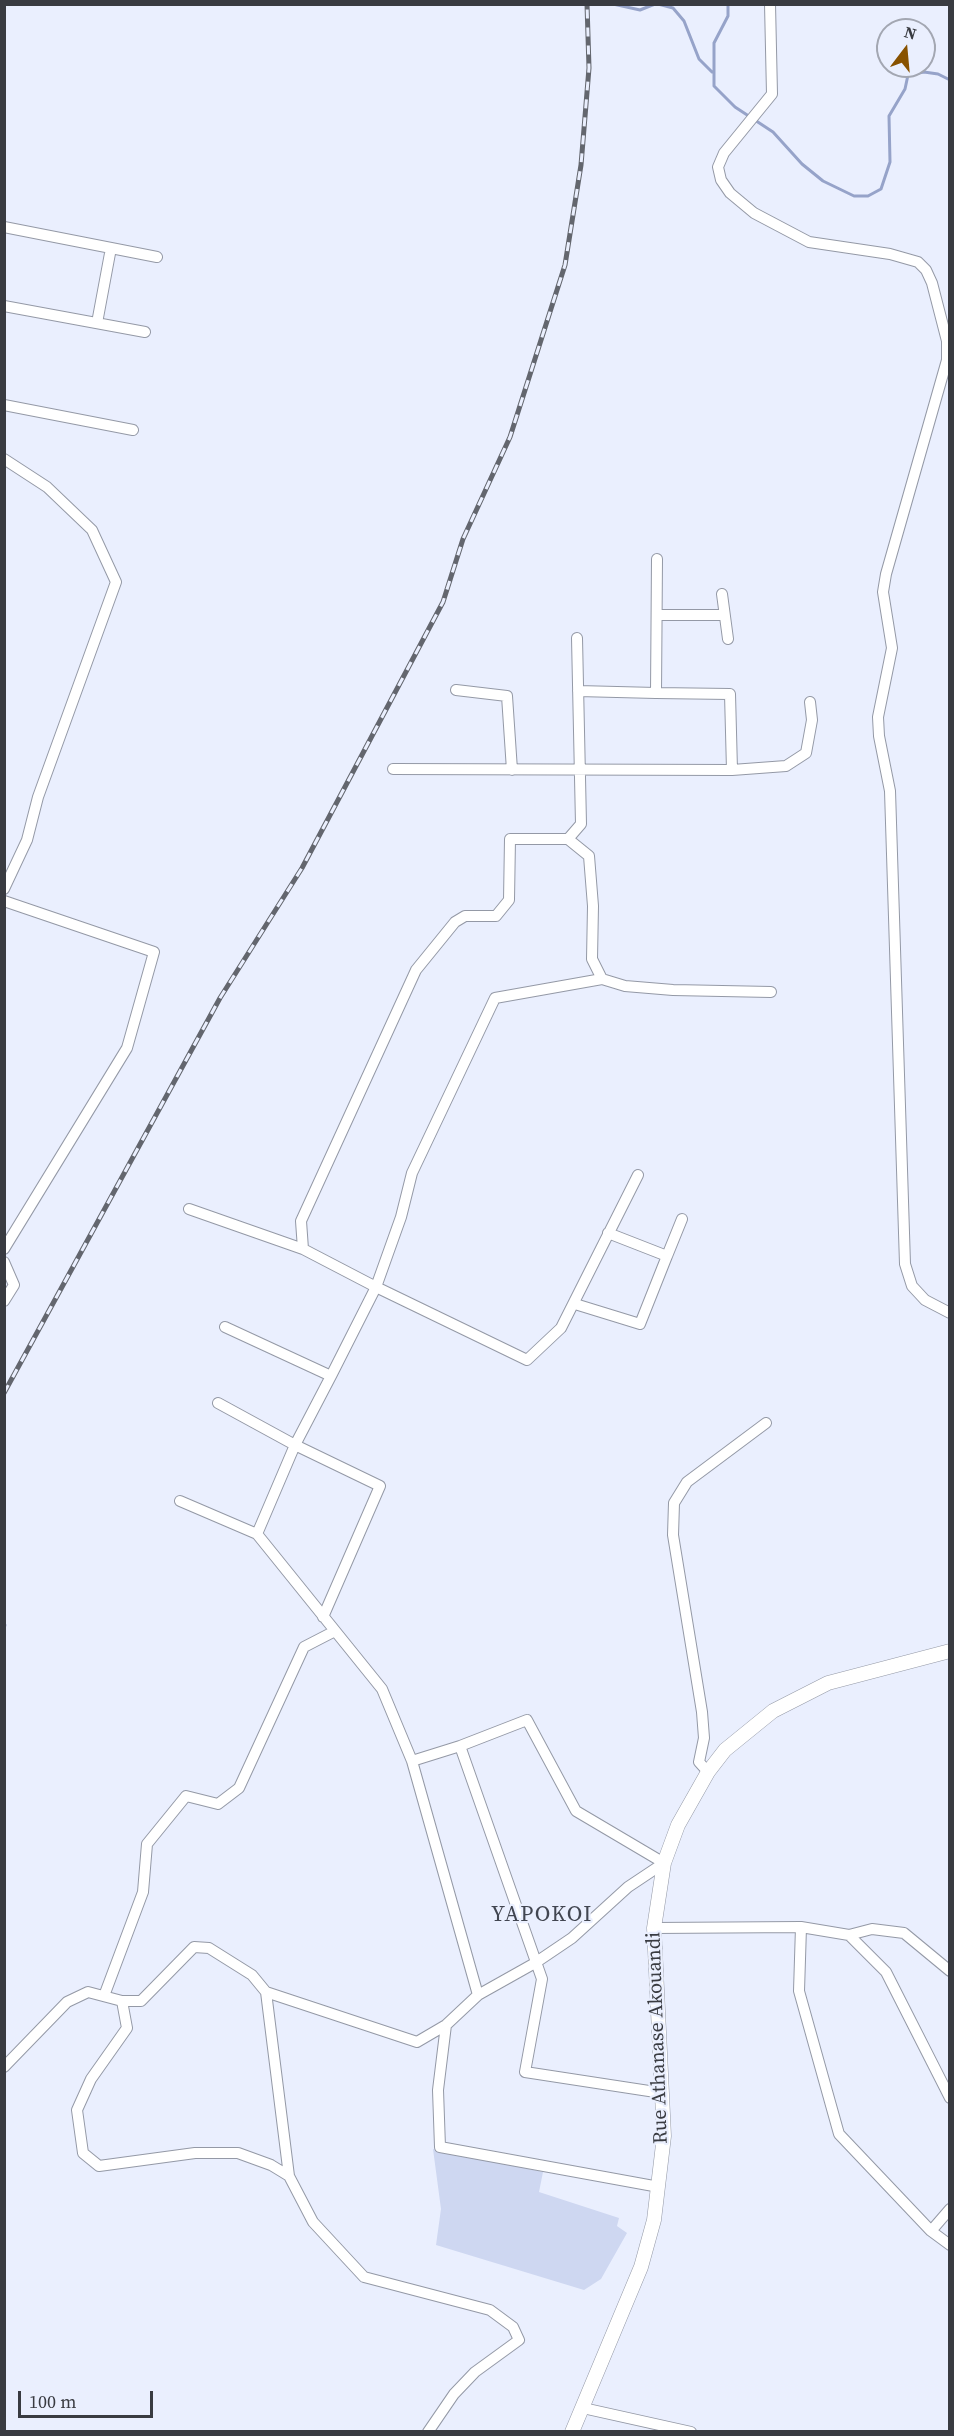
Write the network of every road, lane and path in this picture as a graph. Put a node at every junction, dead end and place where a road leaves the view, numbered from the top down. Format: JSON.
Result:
{"nodes":[{"id":1,"x":770,"y":4,"type":"edge"},
{"id":2,"x":4,"y":227,"type":"edge"},
{"id":3,"x":111,"y":248,"type":"junction"},
{"id":4,"x":157,"y":257,"type":"dead end"},
{"id":5,"x":4,"y":306,"type":"edge"},
{"id":6,"x":97,"y":323,"type":"junction"},
{"id":7,"x":145,"y":332,"type":"dead end"},
{"id":8,"x":4,"y":405,"type":"edge"},
{"id":9,"x":133,"y":430,"type":"dead end"},
{"id":10,"x":4,"y":459,"type":"edge"},
{"id":11,"x":657,"y":559,"type":"dead end"},
{"id":12,"x":722,"y":594,"type":"dead end"},
{"id":13,"x":657,"y":615,"type":"junction"},
{"id":14,"x":724,"y":615,"type":"junction"},
{"id":15,"x":577,"y":638,"type":"dead end"},
{"id":16,"x":728,"y":639,"type":"dead end"},
{"id":17,"x":456,"y":690,"type":"dead end"},
{"id":18,"x":578,"y":691,"type":"junction"},
{"id":19,"x":656,"y":693,"type":"junction"},
{"id":20,"x":810,"y":702,"type":"dead end"},
{"id":21,"x":393,"y":769,"type":"dead end"},
{"id":22,"x":512,"y":770,"type":"junction"},
{"id":23,"x":580,"y":770,"type":"junction"},
{"id":24,"x":732,"y":770,"type":"junction"},
{"id":25,"x":568,"y":839,"type":"junction"},
{"id":26,"x":4,"y":889,"type":"edge"},
{"id":27,"x":4,"y":901,"type":"edge"},
{"id":28,"x":602,"y":979,"type":"junction"},
{"id":29,"x":771,"y":992,"type":"dead end"},
{"id":30,"x":638,"y":1175,"type":"dead end"},
{"id":31,"x":189,"y":1209,"type":"dead end"},
{"id":32,"x":682,"y":1219,"type":"dead end"},
{"id":33,"x":608,"y":1233,"type":"junction"},
{"id":34,"x":4,"y":1249,"type":"edge"},
{"id":35,"x":303,"y":1249,"type":"junction"},
{"id":36,"x":667,"y":1256,"type":"junction"},
{"id":37,"x":4,"y":1262,"type":"edge"},
{"id":38,"x":376,"y":1287,"type":"junction"},
{"id":39,"x":4,"y":1301,"type":"edge"},
{"id":40,"x":575,"y":1304,"type":"junction"},
{"id":41,"x":950,"y":1313,"type":"edge"},
{"id":42,"x":225,"y":1328,"type":"dead end"},
{"id":43,"x":331,"y":1376,"type":"junction"},
{"id":44,"x":218,"y":1402,"type":"dead end"},
{"id":45,"x":766,"y":1423,"type":"dead end"},
{"id":46,"x":294,"y":1445,"type":"junction"},
{"id":47,"x":180,"y":1502,"type":"dead end"},
{"id":48,"x":257,"y":1534,"type":"junction"},
{"id":49,"x":323,"y":1617,"type":"junction"},
{"id":50,"x":334,"y":1632,"type":"junction"},
{"id":51,"x":950,"y":1646,"type":"edge"},
{"id":52,"x":949,"y":1651,"type":"edge"},
{"id":53,"x":460,"y":1746,"type":"junction"},
{"id":54,"x":412,"y":1761,"type":"junction"},
{"id":55,"x":708,"y":1772,"type":"junction"},
{"id":56,"x":664,"y":1863,"type":"junction"},
{"id":57,"x":654,"y":1928,"type":"junction"},
{"id":58,"x":801,"y":1928,"type":"junction"},
{"id":59,"x":849,"y":1935,"type":"junction"},
{"id":60,"x":535,"y":1963,"type":"junction"},
{"id":61,"x":950,"y":1971,"type":"edge"},
{"id":62,"x":267,"y":1992,"type":"junction"},
{"id":63,"x":478,"y":1995,"type":"junction"},
{"id":64,"x":104,"y":1996,"type":"junction"},
{"id":65,"x":122,"y":2001,"type":"junction"},
{"id":66,"x":446,"y":2025,"type":"junction"},
{"id":67,"x":4,"y":2067,"type":"edge"},
{"id":68,"x":662,"y":2093,"type":"junction"},
{"id":69,"x":950,"y":2098,"type":"edge"},
{"id":70,"x":289,"y":2175,"type":"junction"},
{"id":71,"x":659,"y":2187,"type":"junction"},
{"id":72,"x":950,"y":2209,"type":"edge"},
{"id":73,"x":931,"y":2230,"type":"junction"},
{"id":74,"x":950,"y":2245,"type":"edge"},
{"id":75,"x":583,"y":2408,"type":"junction"},
{"id":76,"x":428,"y":2432,"type":"edge"},
{"id":77,"x":572,"y":2432,"type":"edge"},
{"id":78,"x":691,"y":2432,"type":"edge"}],
"edges":[{"from":1,"to":41,"type":"street"},
{"from":2,"to":3,"type":"street"},
{"from":3,"to":4,"type":"street"},
{"from":3,"to":6,"type":"street"},
{"from":5,"to":6,"type":"street"},
{"from":6,"to":7,"type":"street"},
{"from":8,"to":9,"type":"street"},
{"from":10,"to":26,"type":"street"},
{"from":11,"to":13,"type":"street"},
{"from":12,"to":14,"type":"street"},
{"from":13,"to":14,"type":"street"},
{"from":13,"to":19,"type":"street"},
{"from":14,"to":16,"type":"street"},
{"from":15,"to":18,"type":"street"},
{"from":17,"to":22,"type":"street"},
{"from":18,"to":19,"type":"street"},
{"from":18,"to":23,"type":"street"},
{"from":19,"to":24,"type":"street"},
{"from":20,"to":24,"type":"street"},
{"from":21,"to":22,"type":"street"},
{"from":22,"to":23,"type":"street"},
{"from":23,"to":24,"type":"street"},
{"from":23,"to":25,"type":"street"},
{"from":25,"to":28,"type":"street"},
{"from":25,"to":35,"type":"street"},
{"from":27,"to":34,"type":"street"},
{"from":28,"to":29,"type":"street"},
{"from":28,"to":38,"type":"street"},
{"from":30,"to":33,"type":"street"},
{"from":31,"to":35,"type":"street"},
{"from":32,"to":36,"type":"street"},
{"from":33,"to":36,"type":"street"},
{"from":33,"to":40,"type":"street"},
{"from":35,"to":38,"type":"street"},
{"from":36,"to":40,"type":"street"},
{"from":37,"to":39,"type":"street"},
{"from":38,"to":40,"type":"street"},
{"from":38,"to":43,"type":"street"},
{"from":42,"to":43,"type":"street"},
{"from":43,"to":46,"type":"street"},
{"from":44,"to":46,"type":"street"},
{"from":45,"to":55,"type":"street"},
{"from":46,"to":48,"type":"street"},
{"from":46,"to":49,"type":"street"},
{"from":47,"to":48,"type":"street"},
{"from":48,"to":49,"type":"street"},
{"from":49,"to":50,"type":"street"},
{"from":50,"to":54,"type":"street"},
{"from":50,"to":64,"type":"street"},
{"from":51,"to":52,"type":"street"},
{"from":52,"to":55,"type":"street","name":"Rue Athanase Akouandi"},
{"from":53,"to":54,"type":"street"},
{"from":53,"to":56,"type":"street"},
{"from":53,"to":60,"type":"street"},
{"from":54,"to":63,"type":"street"},
{"from":55,"to":56,"type":"street","name":"Rue Athanase Akouandi"},
{"from":56,"to":57,"type":"street","name":"Rue Athanase Akouandi"},
{"from":56,"to":60,"type":"street"},
{"from":57,"to":58,"type":"street"},
{"from":57,"to":68,"type":"street","name":"Rue Athanase Akouandi"},
{"from":58,"to":59,"type":"street"},
{"from":58,"to":73,"type":"street"},
{"from":59,"to":61,"type":"street"},
{"from":59,"to":69,"type":"street"},
{"from":60,"to":63,"type":"street"},
{"from":60,"to":68,"type":"street"},
{"from":62,"to":65,"type":"street"},
{"from":62,"to":66,"type":"street"},
{"from":62,"to":70,"type":"street"},
{"from":63,"to":66,"type":"street"},
{"from":64,"to":65,"type":"street"},
{"from":64,"to":67,"type":"street"},
{"from":65,"to":70,"type":"street"},
{"from":66,"to":71,"type":"street"},
{"from":68,"to":71,"type":"street","name":"Rue Athanase Akouandi"},
{"from":70,"to":76,"type":"street"},
{"from":71,"to":75,"type":"street","name":"Rue Athanase Akouandi"},
{"from":72,"to":73,"type":"street"},
{"from":73,"to":74,"type":"street"},
{"from":75,"to":77,"type":"street","name":"Rue Athanase Akouandi"},
{"from":75,"to":78,"type":"street"}]}
